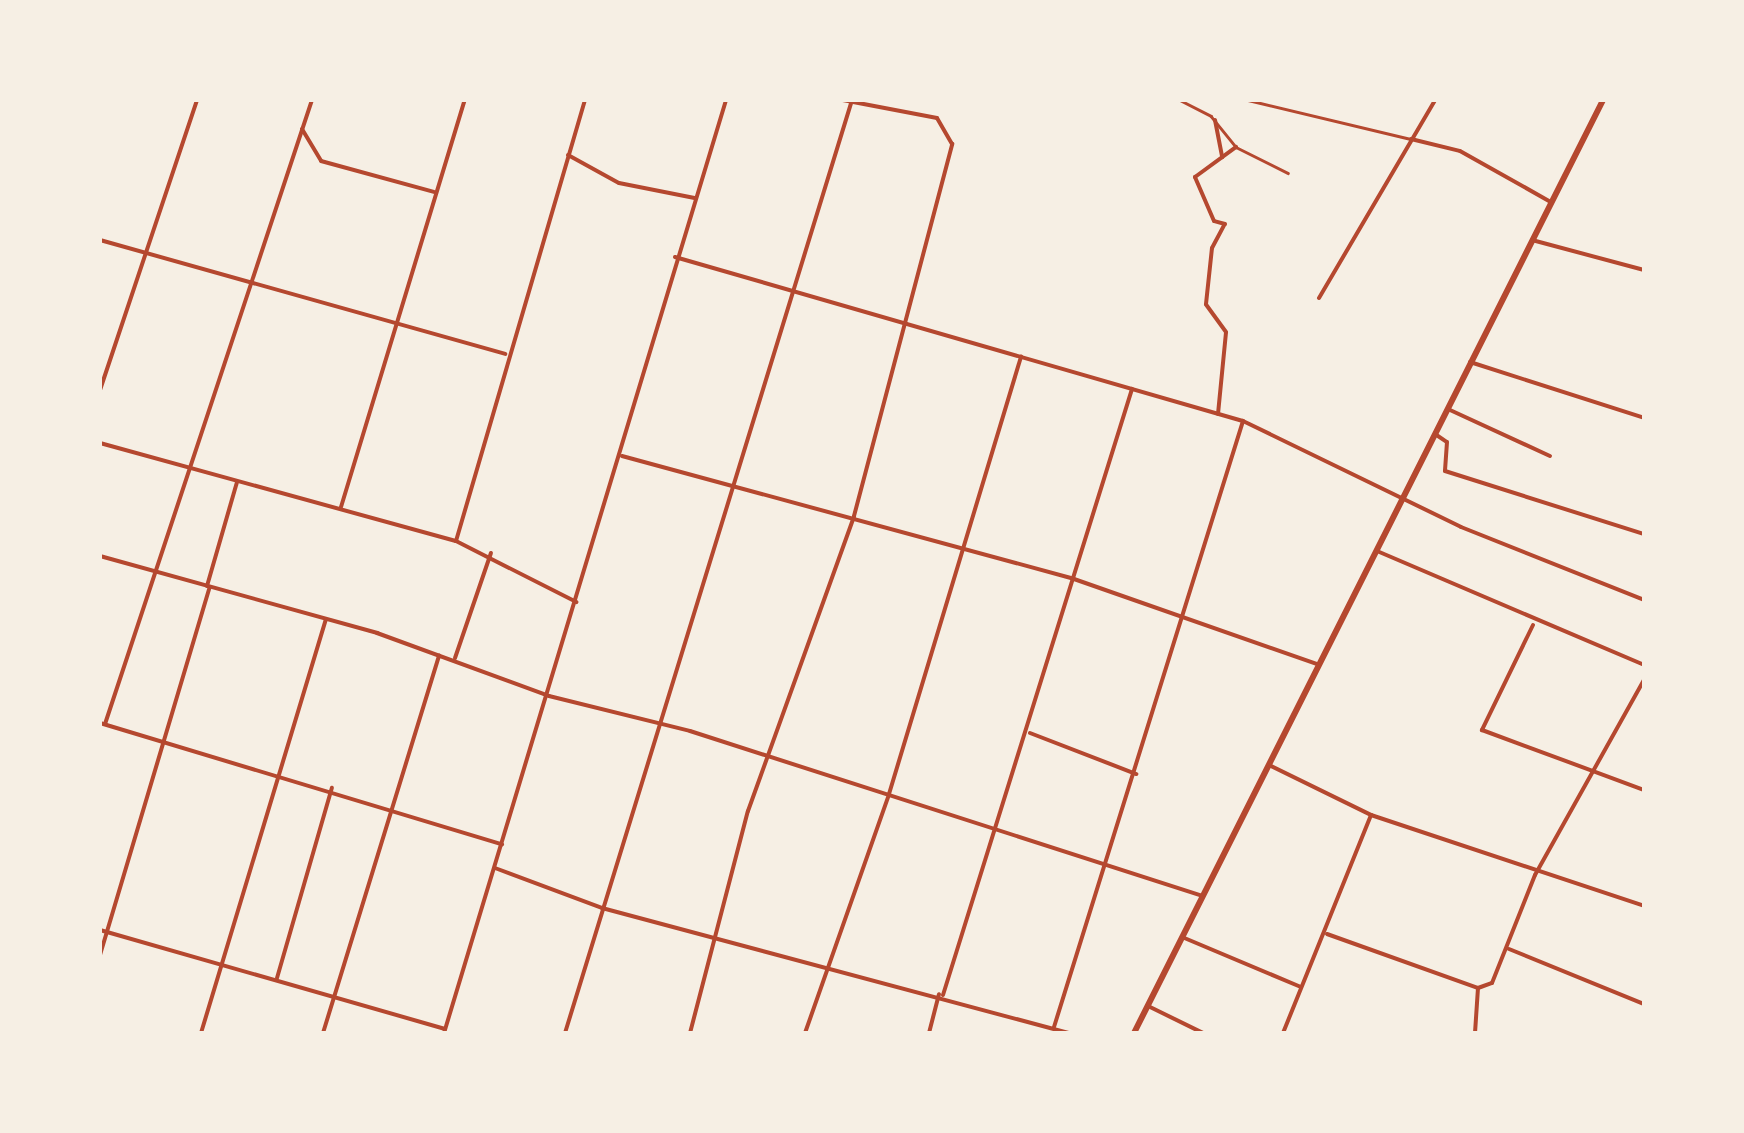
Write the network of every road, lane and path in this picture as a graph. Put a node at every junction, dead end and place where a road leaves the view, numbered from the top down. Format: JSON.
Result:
{"nodes":[{"id":1,"x":197,"y":100,"type":"edge"},
{"id":2,"x":312,"y":100,"type":"edge"},
{"id":3,"x":465,"y":100,"type":"edge"},
{"id":4,"x":585,"y":100,"type":"edge"},
{"id":5,"x":726,"y":100,"type":"edge"},
{"id":6,"x":843,"y":100,"type":"edge"},
{"id":7,"x":1180,"y":100,"type":"edge"},
{"id":8,"x":1248,"y":100,"type":"edge"},
{"id":9,"x":1434,"y":100,"type":"edge"},
{"id":10,"x":1603,"y":100,"type":"edge"},
{"id":11,"x":852,"y":101,"type":"edge"},
{"id":12,"x":1215,"y":120,"type":"junction"},
{"id":13,"x":302,"y":129,"type":"junction"},
{"id":14,"x":1411,"y":138,"type":"junction"},
{"id":15,"x":1236,"y":147,"type":"junction"},
{"id":16,"x":568,"y":155,"type":"junction"},
{"id":17,"x":1222,"y":157,"type":"junction"},
{"id":18,"x":1288,"y":173,"type":"dead end"},
{"id":19,"x":436,"y":193,"type":"junction"},
{"id":20,"x":682,"y":195,"type":"junction"},
{"id":21,"x":695,"y":198,"type":"junction"},
{"id":22,"x":1551,"y":202,"type":"junction"},
{"id":23,"x":692,"y":207,"type":"junction"},
{"id":24,"x":100,"y":240,"type":"edge"},
{"id":25,"x":1532,"y":240,"type":"junction"},
{"id":26,"x":144,"y":254,"type":"junction"},
{"id":27,"x":676,"y":257,"type":"junction"},
{"id":28,"x":1644,"y":270,"type":"edge"},
{"id":29,"x":248,"y":284,"type":"junction"},
{"id":30,"x":794,"y":288,"type":"junction"},
{"id":31,"x":1320,"y":298,"type":"dead end"},
{"id":32,"x":908,"y":322,"type":"junction"},
{"id":33,"x":396,"y":325,"type":"junction"},
{"id":34,"x":506,"y":354,"type":"junction"},
{"id":35,"x":1021,"y":357,"type":"junction"},
{"id":36,"x":1470,"y":362,"type":"junction"},
{"id":37,"x":1132,"y":389,"type":"junction"},
{"id":38,"x":100,"y":390,"type":"edge"},
{"id":39,"x":1447,"y":408,"type":"junction"},
{"id":40,"x":1218,"y":414,"type":"junction"},
{"id":41,"x":1644,"y":418,"type":"edge"},
{"id":42,"x":1244,"y":421,"type":"junction"},
{"id":43,"x":1435,"y":434,"type":"junction"},
{"id":44,"x":100,"y":443,"type":"edge"},
{"id":45,"x":622,"y":456,"type":"junction"},
{"id":46,"x":1550,"y":456,"type":"dead end"},
{"id":47,"x":189,"y":471,"type":"junction"},
{"id":48,"x":237,"y":482,"type":"junction"},
{"id":49,"x":734,"y":484,"type":"junction"},
{"id":50,"x":1402,"y":499,"type":"junction"},
{"id":51,"x":341,"y":509,"type":"junction"},
{"id":52,"x":854,"y":516,"type":"junction"},
{"id":53,"x":1644,"y":534,"type":"edge"},
{"id":54,"x":456,"y":541,"type":"junction"},
{"id":55,"x":960,"y":546,"type":"junction"},
{"id":56,"x":1375,"y":551,"type":"junction"},
{"id":57,"x":490,"y":553,"type":"junction"},
{"id":58,"x":100,"y":556,"type":"edge"},
{"id":59,"x":152,"y":570,"type":"junction"},
{"id":60,"x":1074,"y":578,"type":"junction"},
{"id":61,"x":208,"y":587,"type":"junction"},
{"id":62,"x":1644,"y":600,"type":"edge"},
{"id":63,"x":576,"y":602,"type":"junction"},
{"id":64,"x":1184,"y":614,"type":"junction"},
{"id":65,"x":326,"y":618,"type":"junction"},
{"id":66,"x":1534,"y":624,"type":"junction"},
{"id":67,"x":439,"y":654,"type":"junction"},
{"id":68,"x":455,"y":659,"type":"junction"},
{"id":69,"x":1319,"y":665,"type":"junction"},
{"id":70,"x":1644,"y":665,"type":"edge"},
{"id":71,"x":1644,"y":680,"type":"edge"},
{"id":72,"x":549,"y":696,"type":"junction"},
{"id":73,"x":102,"y":724,"type":"edge"},
{"id":74,"x":658,"y":728,"type":"junction"},
{"id":75,"x":1028,"y":733,"type":"junction"},
{"id":76,"x":168,"y":742,"type":"junction"},
{"id":77,"x":774,"y":757,"type":"junction"},
{"id":78,"x":1269,"y":765,"type":"junction"},
{"id":79,"x":278,"y":772,"type":"junction"},
{"id":80,"x":1592,"y":772,"type":"junction"},
{"id":81,"x":1136,"y":774,"type":"junction"},
{"id":82,"x":332,"y":788,"type":"junction"},
{"id":83,"x":1644,"y":790,"type":"edge"},
{"id":84,"x":889,"y":794,"type":"junction"},
{"id":85,"x":391,"y":806,"type":"junction"},
{"id":86,"x":1371,"y":815,"type":"junction"},
{"id":87,"x":995,"y":824,"type":"junction"},
{"id":88,"x":502,"y":844,"type":"junction"},
{"id":89,"x":1107,"y":864,"type":"junction"},
{"id":90,"x":495,"y":868,"type":"junction"},
{"id":91,"x":1538,"y":870,"type":"junction"},
{"id":92,"x":1204,"y":896,"type":"junction"},
{"id":93,"x":1644,"y":906,"type":"edge"},
{"id":94,"x":602,"y":908,"type":"junction"},
{"id":95,"x":100,"y":930,"type":"edge"},
{"id":96,"x":107,"y":932,"type":"junction"},
{"id":97,"x":1327,"y":934,"type":"junction"},
{"id":98,"x":715,"y":937,"type":"junction"},
{"id":99,"x":1182,"y":938,"type":"junction"},
{"id":100,"x":1507,"y":948,"type":"junction"},
{"id":101,"x":100,"y":955,"type":"edge"},
{"id":102,"x":221,"y":961,"type":"junction"},
{"id":103,"x":823,"y":962,"type":"junction"},
{"id":104,"x":277,"y":978,"type":"junction"},
{"id":105,"x":1301,"y":988,"type":"junction"},
{"id":106,"x":1478,"y":988,"type":"junction"},
{"id":107,"x":941,"y":995,"type":"junction"},
{"id":108,"x":1644,"y":995,"type":"edge"},
{"id":109,"x":335,"y":996,"type":"junction"},
{"id":110,"x":1642,"y":1003,"type":"edge"},
{"id":111,"x":1148,"y":1006,"type":"junction"},
{"id":112,"x":1054,"y":1027,"type":"junction"},
{"id":113,"x":445,"y":1031,"type":"edge"},
{"id":114,"x":202,"y":1033,"type":"edge"},
{"id":115,"x":323,"y":1033,"type":"edge"},
{"id":116,"x":565,"y":1033,"type":"edge"},
{"id":117,"x":690,"y":1033,"type":"edge"},
{"id":118,"x":804,"y":1033,"type":"edge"},
{"id":119,"x":929,"y":1033,"type":"edge"},
{"id":120,"x":1069,"y":1033,"type":"edge"},
{"id":121,"x":1134,"y":1033,"type":"edge"},
{"id":122,"x":1203,"y":1033,"type":"edge"},
{"id":123,"x":1284,"y":1033,"type":"edge"},
{"id":124,"x":1475,"y":1033,"type":"edge"}],
"edges":[{"from":1,"to":26,"type":"street"},
{"from":2,"to":13,"type":"street"},
{"from":3,"to":19,"type":"street"},
{"from":4,"to":16,"type":"street"},
{"from":5,"to":21,"type":"street"},
{"from":6,"to":11,"type":"street"},
{"from":7,"to":12,"type":"lane"},
{"from":8,"to":14,"type":"lane"},
{"from":9,"to":14,"type":"street"},
{"from":10,"to":22,"type":"highway"},
{"from":11,"to":30,"type":"street"},
{"from":11,"to":32,"type":"street"},
{"from":12,"to":15,"type":"lane"},
{"from":12,"to":17,"type":"street"},
{"from":13,"to":19,"type":"street"},
{"from":13,"to":29,"type":"street"},
{"from":14,"to":22,"type":"street"},
{"from":14,"to":31,"type":"street"},
{"from":15,"to":17,"type":"street"},
{"from":15,"to":18,"type":"lane"},
{"from":16,"to":20,"type":"street"},
{"from":16,"to":34,"type":"street"},
{"from":17,"to":40,"type":"street"},
{"from":19,"to":33,"type":"street"},
{"from":20,"to":21,"type":"street"},
{"from":20,"to":23,"type":"street"},
{"from":21,"to":23,"type":"street"},
{"from":22,"to":25,"type":"highway"},
{"from":23,"to":27,"type":"street"},
{"from":24,"to":26,"type":"street"},
{"from":25,"to":28,"type":"street"},
{"from":25,"to":36,"type":"highway"},
{"from":26,"to":29,"type":"street"},
{"from":26,"to":38,"type":"street"},
{"from":27,"to":30,"type":"street"},
{"from":27,"to":45,"type":"street"},
{"from":29,"to":33,"type":"street"},
{"from":29,"to":47,"type":"street"},
{"from":30,"to":32,"type":"street"},
{"from":30,"to":49,"type":"street"},
{"from":32,"to":35,"type":"street"},
{"from":32,"to":52,"type":"street"},
{"from":33,"to":34,"type":"street"},
{"from":33,"to":51,"type":"street"},
{"from":34,"to":54,"type":"street"},
{"from":35,"to":37,"type":"street"},
{"from":35,"to":55,"type":"street"},
{"from":36,"to":39,"type":"highway"},
{"from":36,"to":41,"type":"street"},
{"from":37,"to":40,"type":"street"},
{"from":37,"to":60,"type":"street"},
{"from":39,"to":43,"type":"highway"},
{"from":39,"to":46,"type":"street"},
{"from":40,"to":42,"type":"street"},
{"from":42,"to":50,"type":"street"},
{"from":42,"to":64,"type":"street"},
{"from":43,"to":50,"type":"highway"},
{"from":43,"to":53,"type":"street"},
{"from":44,"to":47,"type":"street"},
{"from":45,"to":49,"type":"street"},
{"from":45,"to":63,"type":"street"},
{"from":47,"to":48,"type":"street"},
{"from":47,"to":59,"type":"street"},
{"from":48,"to":51,"type":"street"},
{"from":48,"to":61,"type":"street"},
{"from":49,"to":52,"type":"street"},
{"from":49,"to":74,"type":"street"},
{"from":50,"to":56,"type":"highway"},
{"from":50,"to":62,"type":"street"},
{"from":51,"to":54,"type":"street"},
{"from":52,"to":55,"type":"street"},
{"from":52,"to":77,"type":"street"},
{"from":54,"to":57,"type":"street"},
{"from":55,"to":60,"type":"street"},
{"from":55,"to":84,"type":"street"},
{"from":56,"to":66,"type":"street"},
{"from":56,"to":69,"type":"highway"},
{"from":57,"to":63,"type":"street"},
{"from":57,"to":68,"type":"street"},
{"from":58,"to":59,"type":"street"},
{"from":59,"to":61,"type":"street"},
{"from":59,"to":73,"type":"street"},
{"from":60,"to":64,"type":"street"},
{"from":60,"to":75,"type":"street"},
{"from":61,"to":65,"type":"street"},
{"from":61,"to":76,"type":"street"},
{"from":63,"to":72,"type":"street"},
{"from":64,"to":69,"type":"street"},
{"from":64,"to":81,"type":"street"},
{"from":65,"to":67,"type":"street"},
{"from":65,"to":79,"type":"street"},
{"from":66,"to":70,"type":"street"},
{"from":66,"to":80,"type":"street"},
{"from":67,"to":68,"type":"street"},
{"from":67,"to":85,"type":"street"},
{"from":68,"to":72,"type":"street"},
{"from":69,"to":78,"type":"highway"},
{"from":71,"to":80,"type":"street"},
{"from":72,"to":74,"type":"street"},
{"from":72,"to":88,"type":"street"},
{"from":73,"to":76,"type":"street"},
{"from":74,"to":77,"type":"street"},
{"from":74,"to":94,"type":"street"},
{"from":75,"to":81,"type":"street"},
{"from":75,"to":87,"type":"street"},
{"from":76,"to":79,"type":"street"},
{"from":76,"to":96,"type":"street"},
{"from":77,"to":84,"type":"street"},
{"from":77,"to":98,"type":"street"},
{"from":78,"to":86,"type":"street"},
{"from":78,"to":92,"type":"highway"},
{"from":79,"to":82,"type":"street"},
{"from":79,"to":102,"type":"street"},
{"from":80,"to":83,"type":"street"},
{"from":80,"to":91,"type":"street"},
{"from":81,"to":89,"type":"street"},
{"from":82,"to":85,"type":"street"},
{"from":82,"to":104,"type":"street"},
{"from":84,"to":87,"type":"street"},
{"from":84,"to":103,"type":"street"},
{"from":85,"to":88,"type":"street"},
{"from":85,"to":109,"type":"street"},
{"from":86,"to":91,"type":"street"},
{"from":86,"to":97,"type":"street"},
{"from":87,"to":89,"type":"street"},
{"from":87,"to":107,"type":"street"},
{"from":88,"to":90,"type":"street"},
{"from":89,"to":92,"type":"street"},
{"from":89,"to":112,"type":"street"},
{"from":90,"to":94,"type":"street"},
{"from":90,"to":113,"type":"street"},
{"from":91,"to":93,"type":"street"},
{"from":91,"to":100,"type":"street"},
{"from":92,"to":99,"type":"highway"},
{"from":94,"to":98,"type":"street"},
{"from":94,"to":116,"type":"street"},
{"from":95,"to":96,"type":"street"},
{"from":96,"to":101,"type":"street"},
{"from":96,"to":102,"type":"street"},
{"from":97,"to":105,"type":"street"},
{"from":97,"to":106,"type":"street"},
{"from":98,"to":103,"type":"street"},
{"from":98,"to":117,"type":"street"},
{"from":99,"to":105,"type":"street"},
{"from":99,"to":111,"type":"highway"},
{"from":100,"to":106,"type":"street"},
{"from":100,"to":110,"type":"street"},
{"from":102,"to":104,"type":"street"},
{"from":102,"to":114,"type":"street"},
{"from":103,"to":107,"type":"street"},
{"from":103,"to":118,"type":"street"},
{"from":104,"to":109,"type":"street"},
{"from":105,"to":123,"type":"street"},
{"from":106,"to":124,"type":"street"},
{"from":107,"to":112,"type":"street"},
{"from":107,"to":119,"type":"street"},
{"from":108,"to":110,"type":"street"},
{"from":109,"to":113,"type":"street"},
{"from":109,"to":115,"type":"street"},
{"from":111,"to":121,"type":"highway"},
{"from":111,"to":122,"type":"street"},
{"from":112,"to":120,"type":"street"}]}
